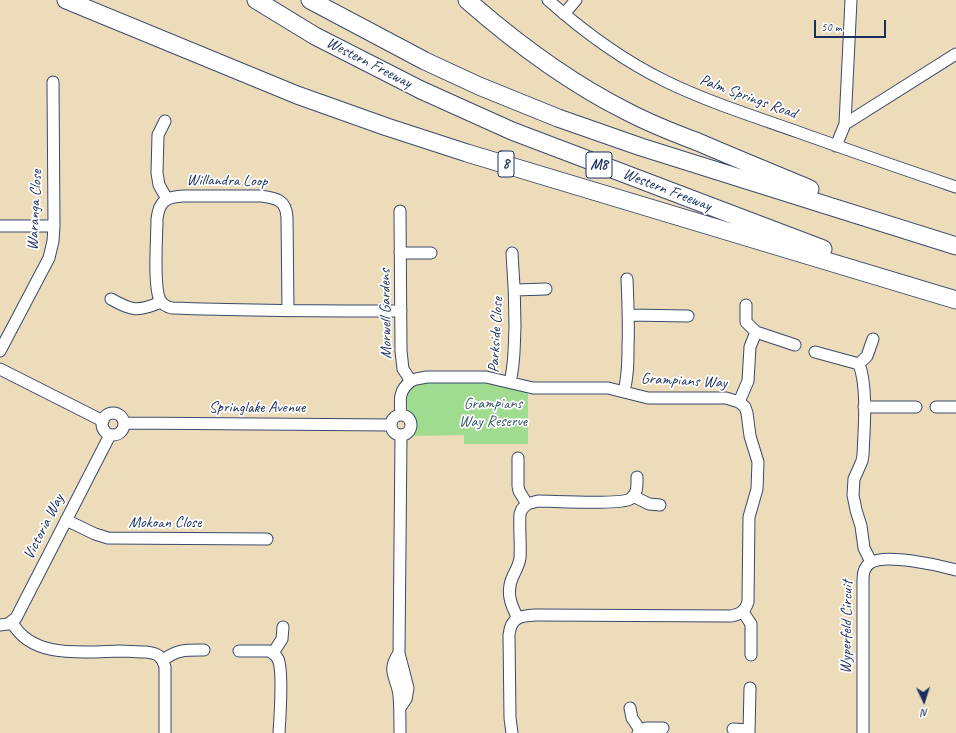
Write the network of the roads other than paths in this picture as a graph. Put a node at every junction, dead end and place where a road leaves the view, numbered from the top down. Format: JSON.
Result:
{"nodes":[{"id":1,"x":66,"y":0,"type":"edge"},
{"id":2,"x":256,"y":0,"type":"edge"},
{"id":3,"x":310,"y":0,"type":"edge"},
{"id":4,"x":467,"y":0,"type":"edge"},
{"id":5,"x":548,"y":0,"type":"edge"},
{"id":6,"x":576,"y":0,"type":"edge"},
{"id":7,"x":851,"y":0,"type":"edge"},
{"id":8,"x":564,"y":14,"type":"junction"},
{"id":9,"x":956,"y":54,"type":"edge"},
{"id":10,"x":53,"y":82,"type":"dead end"},
{"id":11,"x":165,"y":121,"type":"dead end"},
{"id":12,"x":845,"y":124,"type":"junction"},
{"id":13,"x":836,"y":146,"type":"junction"},
{"id":14,"x":956,"y":187,"type":"edge"},
{"id":15,"x":167,"y":199,"type":"junction"},
{"id":16,"x":400,"y":211,"type":"dead end"},
{"id":17,"x":0,"y":226,"type":"edge"},
{"id":18,"x":54,"y":226,"type":"junction"},
{"id":19,"x":956,"y":241,"type":"edge"},
{"id":20,"x":956,"y":246,"type":"edge"},
{"id":21,"x":400,"y":253,"type":"junction"},
{"id":22,"x":431,"y":253,"type":"dead end"},
{"id":23,"x":512,"y":253,"type":"dead end"},
{"id":24,"x":627,"y":279,"type":"dead end"},
{"id":25,"x":546,"y":289,"type":"dead end"},
{"id":26,"x":515,"y":290,"type":"junction"},
{"id":27,"x":111,"y":299,"type":"dead end"},
{"id":28,"x":956,"y":300,"type":"edge"},
{"id":29,"x":161,"y":302,"type":"junction"},
{"id":30,"x":746,"y":305,"type":"dead end"},
{"id":31,"x":288,"y":311,"type":"junction"},
{"id":32,"x":401,"y":311,"type":"junction"},
{"id":33,"x":629,"y":315,"type":"junction"},
{"id":34,"x":688,"y":316,"type":"dead end"},
{"id":35,"x":756,"y":332,"type":"junction"},
{"id":36,"x":873,"y":339,"type":"dead end"},
{"id":37,"x":795,"y":345,"type":"dead end"},
{"id":38,"x":0,"y":351,"type":"edge"},
{"id":39,"x":815,"y":352,"type":"dead end"},
{"id":40,"x":859,"y":364,"type":"junction"},
{"id":41,"x":0,"y":369,"type":"edge"},
{"id":42,"x":411,"y":381,"type":"junction"},
{"id":43,"x":510,"y":382,"type":"junction"},
{"id":44,"x":624,"y":391,"type":"junction"},
{"id":45,"x":739,"y":402,"type":"junction"},
{"id":46,"x":864,"y":407,"type":"junction"},
{"id":47,"x":916,"y":407,"type":"dead end"},
{"id":48,"x":936,"y":407,"type":"dead end"},
{"id":49,"x":956,"y":408,"type":"edge"},
{"id":50,"x":401,"y":415,"type":"junction"},
{"id":51,"x":103,"y":421,"type":"junction"},
{"id":52,"x":124,"y":423,"type":"junction"},
{"id":53,"x":391,"y":425,"type":"junction"},
{"id":54,"x":110,"y":435,"type":"junction"},
{"id":55,"x":401,"y":436,"type":"junction"},
{"id":56,"x":518,"y":458,"type":"dead end"},
{"id":57,"x":638,"y":477,"type":"dead end"},
{"id":58,"x":633,"y":496,"type":"junction"},
{"id":59,"x":527,"y":504,"type":"junction"},
{"id":60,"x":660,"y":505,"type":"dead end"},
{"id":61,"x":66,"y":520,"type":"junction"},
{"id":62,"x":267,"y":539,"type":"dead end"},
{"id":63,"x":871,"y":562,"type":"junction"},
{"id":64,"x":956,"y":570,"type":"edge"},
{"id":65,"x":743,"y":612,"type":"junction"},
{"id":66,"x":518,"y":618,"type":"junction"},
{"id":67,"x":12,"y":622,"type":"junction"},
{"id":68,"x":0,"y":625,"type":"edge"},
{"id":69,"x":283,"y":627,"type":"dead end"},
{"id":70,"x":204,"y":650,"type":"dead end"},
{"id":71,"x":239,"y":651,"type":"dead end"},
{"id":72,"x":273,"y":653,"type":"junction"},
{"id":73,"x":751,"y":655,"type":"dead end"},
{"id":74,"x":163,"y":660,"type":"junction"},
{"id":75,"x":750,"y":688,"type":"dead end"},
{"id":76,"x":630,"y":708,"type":"dead end"},
{"id":77,"x":663,"y":728,"type":"dead end"},
{"id":78,"x":734,"y":729,"type":"dead end"},
{"id":79,"x":639,"y":732,"type":"edge"},
{"id":80,"x":749,"y":732,"type":"edge"},
{"id":81,"x":165,"y":733,"type":"edge"},
{"id":82,"x":279,"y":733,"type":"edge"},
{"id":83,"x":400,"y":733,"type":"edge"},
{"id":84,"x":512,"y":733,"type":"edge"},
{"id":85,"x":863,"y":733,"type":"edge"}],
"edges":[{"from":1,"to":28,"type":"highway","number":"8"},
{"from":2,"to":28,"type":"highway","name":"Western Freeway","number":"M8"},
{"from":3,"to":20,"type":"highway","name":"Western Freeway","number":"M8"},
{"from":4,"to":19,"type":"highway"},
{"from":5,"to":8,"type":"street","name":"Palm Springs Road"},
{"from":6,"to":8,"type":"street"},
{"from":7,"to":12,"type":"street"},
{"from":8,"to":13,"type":"street","name":"Palm Springs Road"},
{"from":9,"to":12,"type":"street"},
{"from":10,"to":18,"type":"street","name":"Waranga Close"},
{"from":11,"to":15,"type":"street"},
{"from":12,"to":13,"type":"street"},
{"from":13,"to":14,"type":"street","name":"Palm Springs Road"},
{"from":15,"to":29,"type":"street","name":"Willandra Loop"},
{"from":15,"to":31,"type":"street","name":"Willandra Loop"},
{"from":16,"to":21,"type":"street","name":"Morwell Gardens"},
{"from":17,"to":18,"type":"street"},
{"from":18,"to":38,"type":"street","name":"Waranga Close"},
{"from":21,"to":22,"type":"street","name":"Morwell Gardens"},
{"from":21,"to":32,"type":"street","name":"Morwell Gardens"},
{"from":23,"to":26,"type":"street","name":"Parkside Close"},
{"from":24,"to":33,"type":"street"},
{"from":25,"to":26,"type":"street","name":"Parkside Close"},
{"from":26,"to":43,"type":"street","name":"Parkside Close"},
{"from":27,"to":29,"type":"street"},
{"from":29,"to":31,"type":"street"},
{"from":30,"to":35,"type":"street"},
{"from":31,"to":32,"type":"street"},
{"from":32,"to":42,"type":"street","name":"Morwell Gardens"},
{"from":33,"to":34,"type":"street"},
{"from":33,"to":44,"type":"street"},
{"from":35,"to":37,"type":"street"},
{"from":35,"to":45,"type":"street"},
{"from":36,"to":40,"type":"street"},
{"from":39,"to":40,"type":"street"},
{"from":40,"to":46,"type":"street"},
{"from":41,"to":51,"type":"street"},
{"from":42,"to":43,"type":"street","name":"Grampians Way"},
{"from":42,"to":50,"type":"street"},
{"from":43,"to":44,"type":"street","name":"Grampians Way"},
{"from":44,"to":45,"type":"street","name":"Grampians Way"},
{"from":45,"to":65,"type":"street","name":"Grampians Way"},
{"from":46,"to":47,"type":"street"},
{"from":46,"to":63,"type":"street"},
{"from":48,"to":49,"type":"street"},
{"from":50,"to":53,"type":"street"},
{"from":50,"to":55,"type":"street"},
{"from":51,"to":52,"type":"street"},
{"from":51,"to":54,"type":"street"},
{"from":52,"to":53,"type":"street","name":"Springlake Avenue"},
{"from":52,"to":54,"type":"street"},
{"from":53,"to":55,"type":"street"},
{"from":54,"to":61,"type":"street","name":"Victoria Way"},
{"from":55,"to":83,"type":"street"},
{"from":56,"to":59,"type":"street"},
{"from":57,"to":58,"type":"street"},
{"from":58,"to":59,"type":"street"},
{"from":58,"to":60,"type":"street"},
{"from":59,"to":66,"type":"street"},
{"from":61,"to":62,"type":"street","name":"Mokoan Close"},
{"from":61,"to":67,"type":"street","name":"Victoria Way"},
{"from":63,"to":64,"type":"street","name":"Wyperfeld Circuit"},
{"from":63,"to":85,"type":"street","name":"Wyperfeld Circuit"},
{"from":65,"to":66,"type":"street"},
{"from":65,"to":73,"type":"street"},
{"from":66,"to":84,"type":"street"},
{"from":67,"to":68,"type":"street"},
{"from":67,"to":74,"type":"street"},
{"from":69,"to":72,"type":"street"},
{"from":70,"to":74,"type":"street"},
{"from":71,"to":72,"type":"street"},
{"from":72,"to":82,"type":"street"},
{"from":74,"to":81,"type":"street"},
{"from":75,"to":80,"type":"street"},
{"from":76,"to":79,"type":"street"},
{"from":77,"to":79,"type":"street"},
{"from":78,"to":80,"type":"street"}]}
